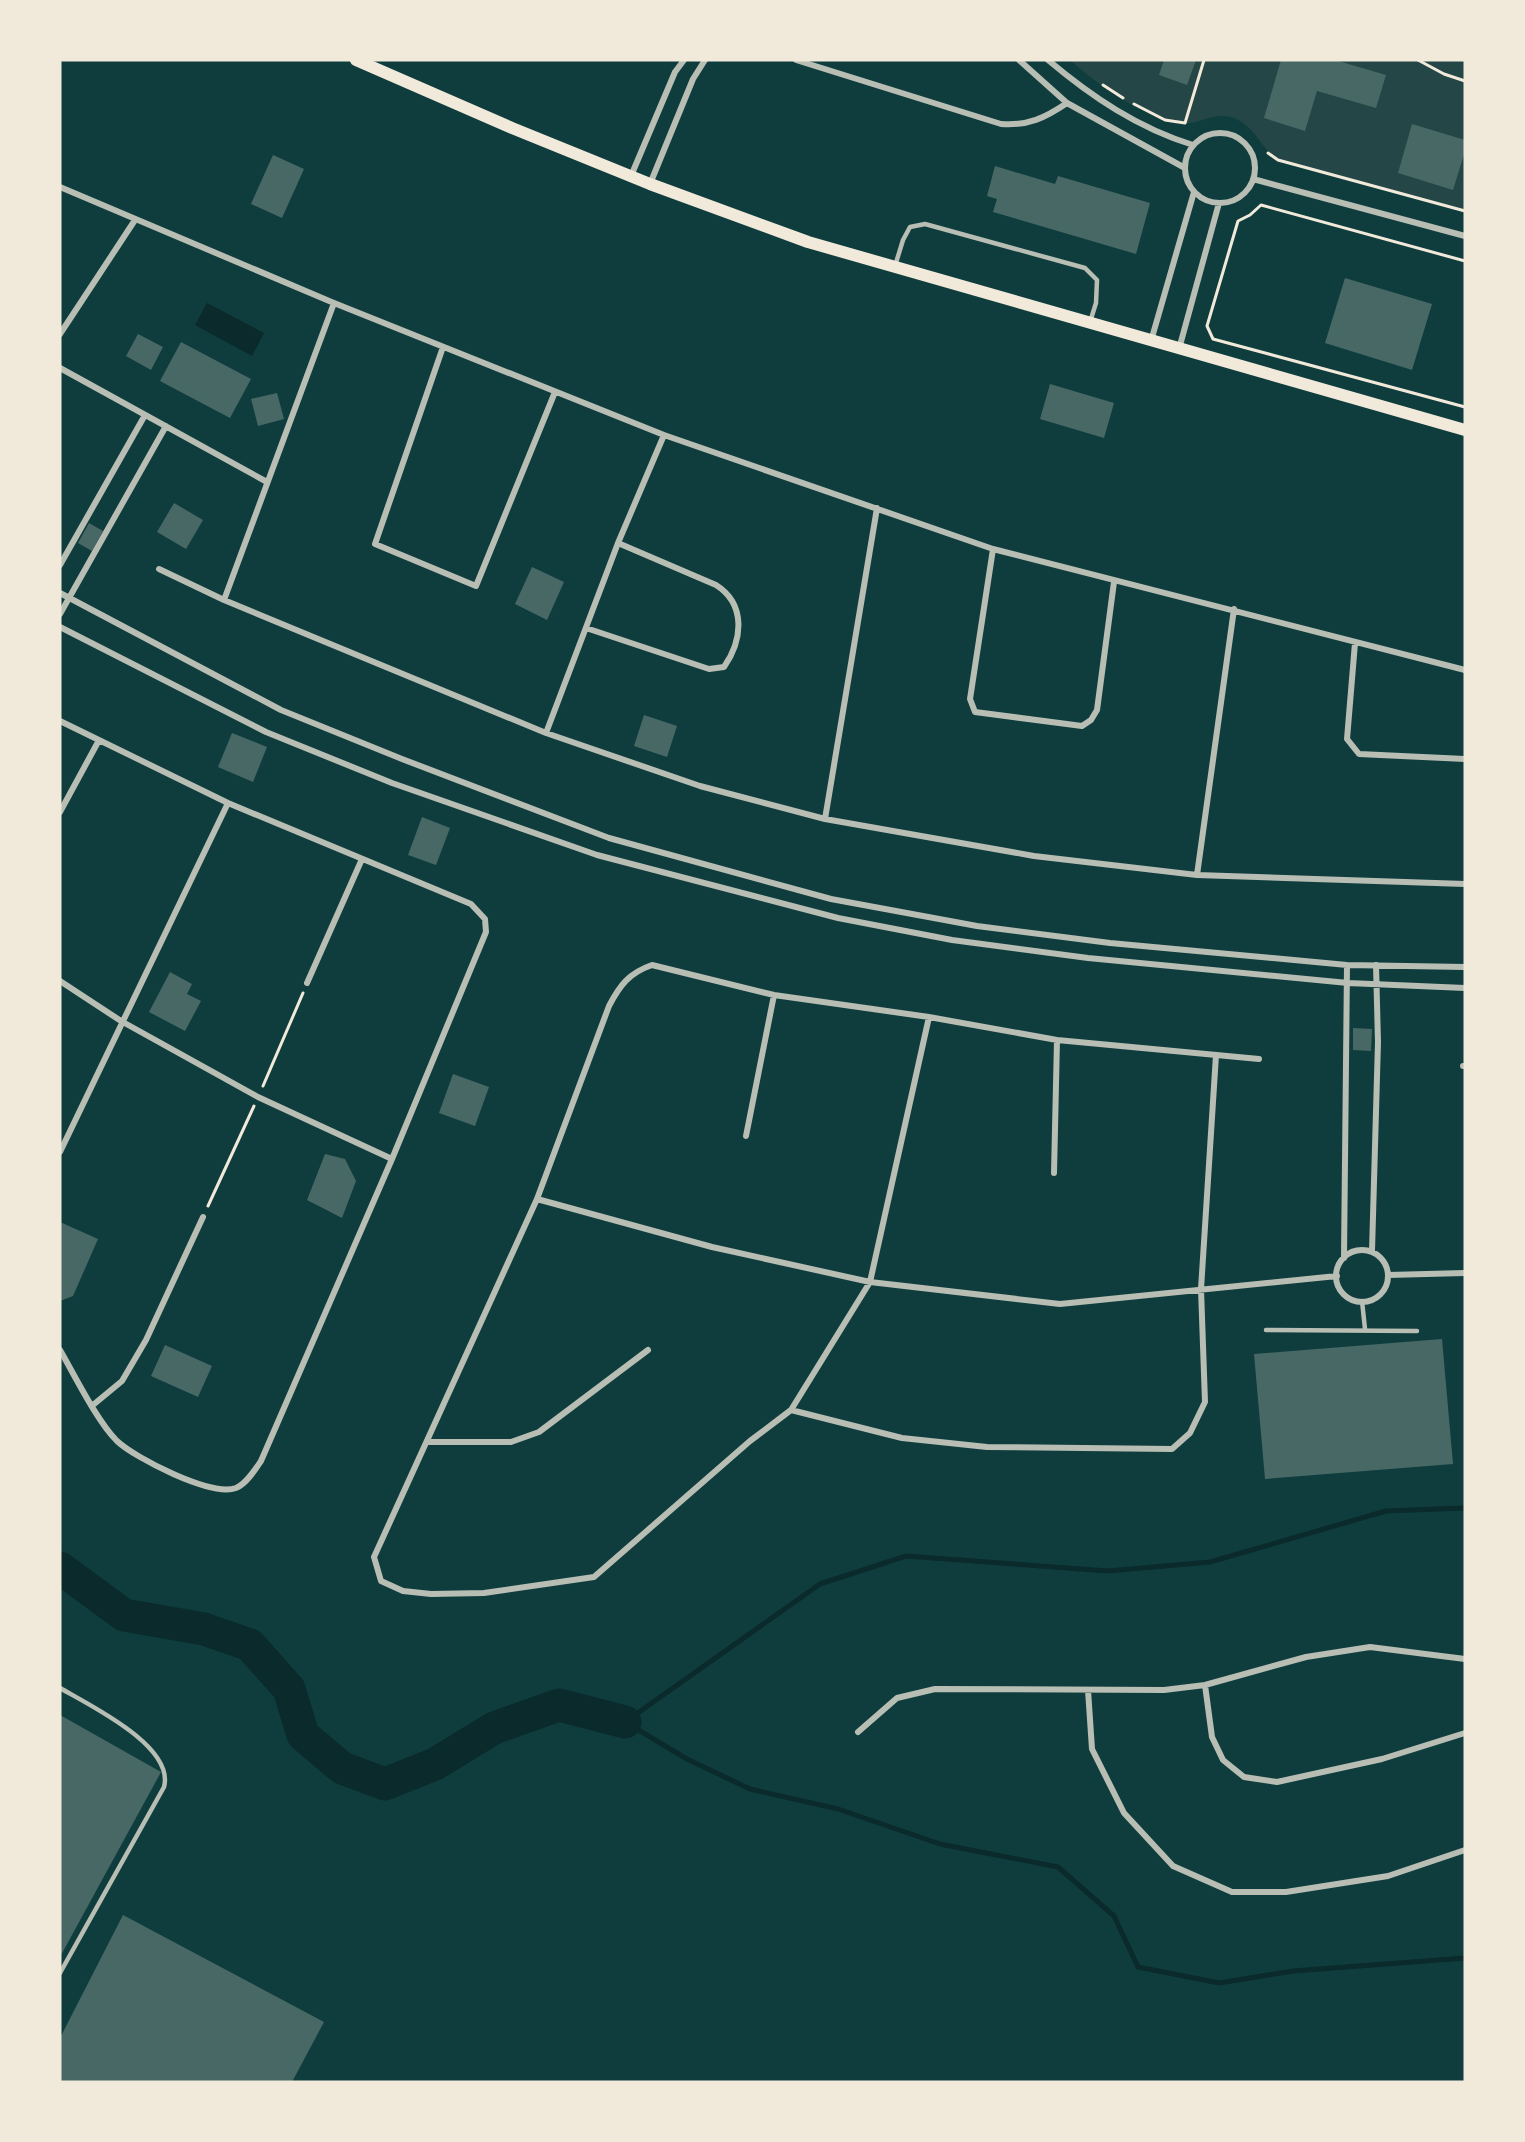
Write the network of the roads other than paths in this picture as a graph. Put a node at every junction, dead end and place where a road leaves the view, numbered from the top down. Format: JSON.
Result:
{"nodes":[{"id":1,"x":356,"y":60,"type":"edge"},
{"id":2,"x":684,"y":60,"type":"edge"},
{"id":3,"x":705,"y":60,"type":"edge"},
{"id":4,"x":796,"y":60,"type":"edge"},
{"id":5,"x":1019,"y":60,"type":"edge"},
{"id":6,"x":1048,"y":60,"type":"edge"},
{"id":7,"x":1067,"y":103,"type":"junction"},
{"id":8,"x":1193,"y":145,"type":"junction"},
{"id":9,"x":1185,"y":168,"type":"junction"},
{"id":10,"x":631,"y":176,"type":"junction"},
{"id":11,"x":1253,"y":179,"type":"junction"},
{"id":12,"x":650,"y":184,"type":"junction"},
{"id":13,"x":60,"y":187,"type":"edge"},
{"id":14,"x":1194,"y":192,"type":"junction"},
{"id":15,"x":1219,"y":203,"type":"junction"},
{"id":16,"x":135,"y":220,"type":"junction"},
{"id":17,"x":1465,"y":236,"type":"edge"},
{"id":18,"x":895,"y":266,"type":"junction"},
{"id":19,"x":334,"y":303,"type":"junction"},
{"id":20,"x":1090,"y":324,"type":"junction"},
{"id":21,"x":60,"y":334,"type":"edge"},
{"id":22,"x":1151,"y":341,"type":"junction"},
{"id":23,"x":443,"y":347,"type":"junction"},
{"id":24,"x":1179,"y":349,"type":"junction"},
{"id":25,"x":60,"y":368,"type":"edge"},
{"id":26,"x":555,"y":392,"type":"junction"},
{"id":27,"x":145,"y":415,"type":"junction"},
{"id":28,"x":166,"y":426,"type":"junction"},
{"id":29,"x":1465,"y":430,"type":"edge"},
{"id":30,"x":664,"y":435,"type":"junction"},
{"id":31,"x":267,"y":482,"type":"junction"},
{"id":32,"x":877,"y":508,"type":"junction"},
{"id":33,"x":618,"y":543,"type":"junction"},
{"id":34,"x":993,"y":549,"type":"junction"},
{"id":35,"x":60,"y":565,"type":"edge"},
{"id":36,"x":159,"y":568,"type":"dead end"},
{"id":37,"x":1114,"y":582,"type":"junction"},
{"id":38,"x":60,"y":593,"type":"edge"},
{"id":39,"x":69,"y":598,"type":"junction"},
{"id":40,"x":224,"y":600,"type":"junction"},
{"id":41,"x":1234,"y":609,"type":"junction"},
{"id":42,"x":60,"y":614,"type":"edge"},
{"id":43,"x":60,"y":627,"type":"edge"},
{"id":44,"x":586,"y":628,"type":"junction"},
{"id":45,"x":1355,"y":643,"type":"junction"},
{"id":46,"x":1465,"y":670,"type":"edge"},
{"id":47,"x":60,"y":721,"type":"edge"},
{"id":48,"x":546,"y":733,"type":"junction"},
{"id":49,"x":98,"y":742,"type":"junction"},
{"id":50,"x":1465,"y":759,"type":"edge"},
{"id":51,"x":228,"y":803,"type":"junction"},
{"id":52,"x":60,"y":812,"type":"edge"},
{"id":53,"x":825,"y":819,"type":"junction"},
{"id":54,"x":362,"y":860,"type":"junction"},
{"id":55,"x":1197,"y":875,"type":"junction"},
{"id":56,"x":1465,"y":884,"type":"edge"},
{"id":57,"x":1347,"y":965,"type":"junction"},
{"id":58,"x":1376,"y":965,"type":"junction"},
{"id":59,"x":1465,"y":967,"type":"edge"},
{"id":60,"x":60,"y":981,"type":"edge"},
{"id":61,"x":307,"y":983,"type":"dead end"},
{"id":62,"x":1348,"y":983,"type":"junction"},
{"id":63,"x":1377,"y":983,"type":"junction"},
{"id":64,"x":1465,"y":988,"type":"edge"},
{"id":65,"x":774,"y":996,"type":"junction"},
{"id":66,"x":929,"y":1017,"type":"junction"},
{"id":67,"x":121,"y":1021,"type":"junction"},
{"id":68,"x":1057,"y":1040,"type":"junction"},
{"id":69,"x":1216,"y":1055,"type":"junction"},
{"id":70,"x":1259,"y":1059,"type":"dead end"},
{"id":71,"x":747,"y":1136,"type":"dead end"},
{"id":72,"x":60,"y":1152,"type":"edge"},
{"id":73,"x":392,"y":1159,"type":"junction"},
{"id":74,"x":1054,"y":1173,"type":"dead end"},
{"id":75,"x":537,"y":1199,"type":"junction"},
{"id":76,"x":203,"y":1216,"type":"dead end"},
{"id":77,"x":1372,"y":1251,"type":"junction"},
{"id":78,"x":1344,"y":1258,"type":"junction"},
{"id":79,"x":1465,"y":1273,"type":"edge"},
{"id":80,"x":1388,"y":1275,"type":"junction"},
{"id":81,"x":1337,"y":1276,"type":"junction"},
{"id":82,"x":870,"y":1282,"type":"junction"},
{"id":83,"x":1201,"y":1289,"type":"junction"},
{"id":84,"x":1362,"y":1301,"type":"junction"},
{"id":85,"x":1365,"y":1329,"type":"junction"},
{"id":86,"x":1266,"y":1330,"type":"dead end"},
{"id":87,"x":1417,"y":1331,"type":"dead end"},
{"id":88,"x":60,"y":1350,"type":"edge"},
{"id":89,"x":648,"y":1350,"type":"dead end"},
{"id":90,"x":93,"y":1405,"type":"junction"},
{"id":91,"x":791,"y":1410,"type":"junction"},
{"id":92,"x":426,"y":1442,"type":"junction"},
{"id":93,"x":1465,"y":1659,"type":"edge"},
{"id":94,"x":1205,"y":1685,"type":"junction"},
{"id":95,"x":60,"y":1688,"type":"edge"},
{"id":96,"x":1088,"y":1690,"type":"junction"},
{"id":97,"x":858,"y":1732,"type":"dead end"},
{"id":98,"x":1465,"y":1733,"type":"edge"},
{"id":99,"x":1465,"y":1850,"type":"edge"},
{"id":100,"x":60,"y":1973,"type":"edge"}],
"edges":[{"from":1,"to":10,"type":"main road"},
{"from":2,"to":10,"type":"street"},
{"from":3,"to":12,"type":"street"},
{"from":4,"to":7,"type":"street"},
{"from":5,"to":7,"type":"street"},
{"from":6,"to":8,"type":"street"},
{"from":7,"to":9,"type":"street"},
{"from":8,"to":9,"type":"street"},
{"from":8,"to":11,"type":"street"},
{"from":9,"to":14,"type":"street"},
{"from":10,"to":12,"type":"main road"},
{"from":11,"to":15,"type":"street"},
{"from":11,"to":17,"type":"street"},
{"from":12,"to":18,"type":"main road"},
{"from":13,"to":16,"type":"street"},
{"from":14,"to":15,"type":"street"},
{"from":14,"to":22,"type":"street"},
{"from":15,"to":24,"type":"street"},
{"from":16,"to":19,"type":"street"},
{"from":16,"to":21,"type":"street"},
{"from":18,"to":20,"type":"main road"},
{"from":18,"to":20,"type":"lane"},
{"from":19,"to":23,"type":"street"},
{"from":19,"to":31,"type":"street"},
{"from":20,"to":22,"type":"main road"},
{"from":22,"to":24,"type":"main road"},
{"from":23,"to":26,"type":"street"},
{"from":23,"to":26,"type":"street"},
{"from":24,"to":29,"type":"main road"},
{"from":25,"to":27,"type":"street"},
{"from":26,"to":30,"type":"street"},
{"from":27,"to":28,"type":"street"},
{"from":27,"to":35,"type":"street"},
{"from":28,"to":31,"type":"street"},
{"from":28,"to":39,"type":"street"},
{"from":30,"to":32,"type":"street"},
{"from":30,"to":33,"type":"street"},
{"from":31,"to":40,"type":"street"},
{"from":32,"to":34,"type":"street"},
{"from":32,"to":53,"type":"street"},
{"from":33,"to":44,"type":"street"},
{"from":33,"to":44,"type":"street"},
{"from":34,"to":37,"type":"street"},
{"from":34,"to":37,"type":"street"},
{"from":36,"to":40,"type":"street"},
{"from":37,"to":41,"type":"street"},
{"from":38,"to":39,"type":"street"},
{"from":39,"to":42,"type":"street"},
{"from":39,"to":57,"type":"street"},
{"from":40,"to":48,"type":"street"},
{"from":41,"to":45,"type":"street"},
{"from":41,"to":55,"type":"street"},
{"from":43,"to":62,"type":"street"},
{"from":44,"to":48,"type":"street"},
{"from":45,"to":46,"type":"street"},
{"from":45,"to":50,"type":"street"},
{"from":47,"to":49,"type":"street"},
{"from":48,"to":53,"type":"street"},
{"from":49,"to":51,"type":"street"},
{"from":49,"to":52,"type":"street"},
{"from":51,"to":54,"type":"street"},
{"from":51,"to":67,"type":"street"},
{"from":53,"to":55,"type":"street"},
{"from":54,"to":61,"type":"street"},
{"from":54,"to":73,"type":"street"},
{"from":55,"to":56,"type":"street"},
{"from":57,"to":58,"type":"street"},
{"from":57,"to":62,"type":"street"},
{"from":58,"to":59,"type":"street"},
{"from":58,"to":63,"type":"street"},
{"from":60,"to":67,"type":"street"},
{"from":62,"to":63,"type":"street"},
{"from":62,"to":78,"type":"street"},
{"from":63,"to":64,"type":"street"},
{"from":63,"to":77,"type":"street"},
{"from":65,"to":66,"type":"street"},
{"from":65,"to":71,"type":"street"},
{"from":65,"to":75,"type":"street"},
{"from":66,"to":68,"type":"street"},
{"from":66,"to":82,"type":"street"},
{"from":67,"to":72,"type":"street"},
{"from":67,"to":73,"type":"street"},
{"from":68,"to":69,"type":"street"},
{"from":68,"to":74,"type":"street"},
{"from":69,"to":70,"type":"street"},
{"from":69,"to":83,"type":"street"},
{"from":73,"to":90,"type":"street"},
{"from":75,"to":82,"type":"street"},
{"from":75,"to":92,"type":"street"},
{"from":76,"to":90,"type":"street"},
{"from":77,"to":78,"type":"street"},
{"from":77,"to":80,"type":"street"},
{"from":78,"to":81,"type":"street"},
{"from":79,"to":80,"type":"street"},
{"from":80,"to":84,"type":"street"},
{"from":81,"to":83,"type":"street"},
{"from":81,"to":84,"type":"street"},
{"from":82,"to":83,"type":"street"},
{"from":82,"to":91,"type":"street"},
{"from":83,"to":91,"type":"street"},
{"from":84,"to":85,"type":"lane"},
{"from":85,"to":86,"type":"lane"},
{"from":85,"to":87,"type":"lane"},
{"from":88,"to":90,"type":"street"},
{"from":89,"to":92,"type":"street"},
{"from":91,"to":92,"type":"street"},
{"from":93,"to":94,"type":"street"},
{"from":94,"to":96,"type":"street"},
{"from":94,"to":98,"type":"street"},
{"from":95,"to":100,"type":"lane"},
{"from":96,"to":97,"type":"street"},
{"from":96,"to":99,"type":"street"}]}
